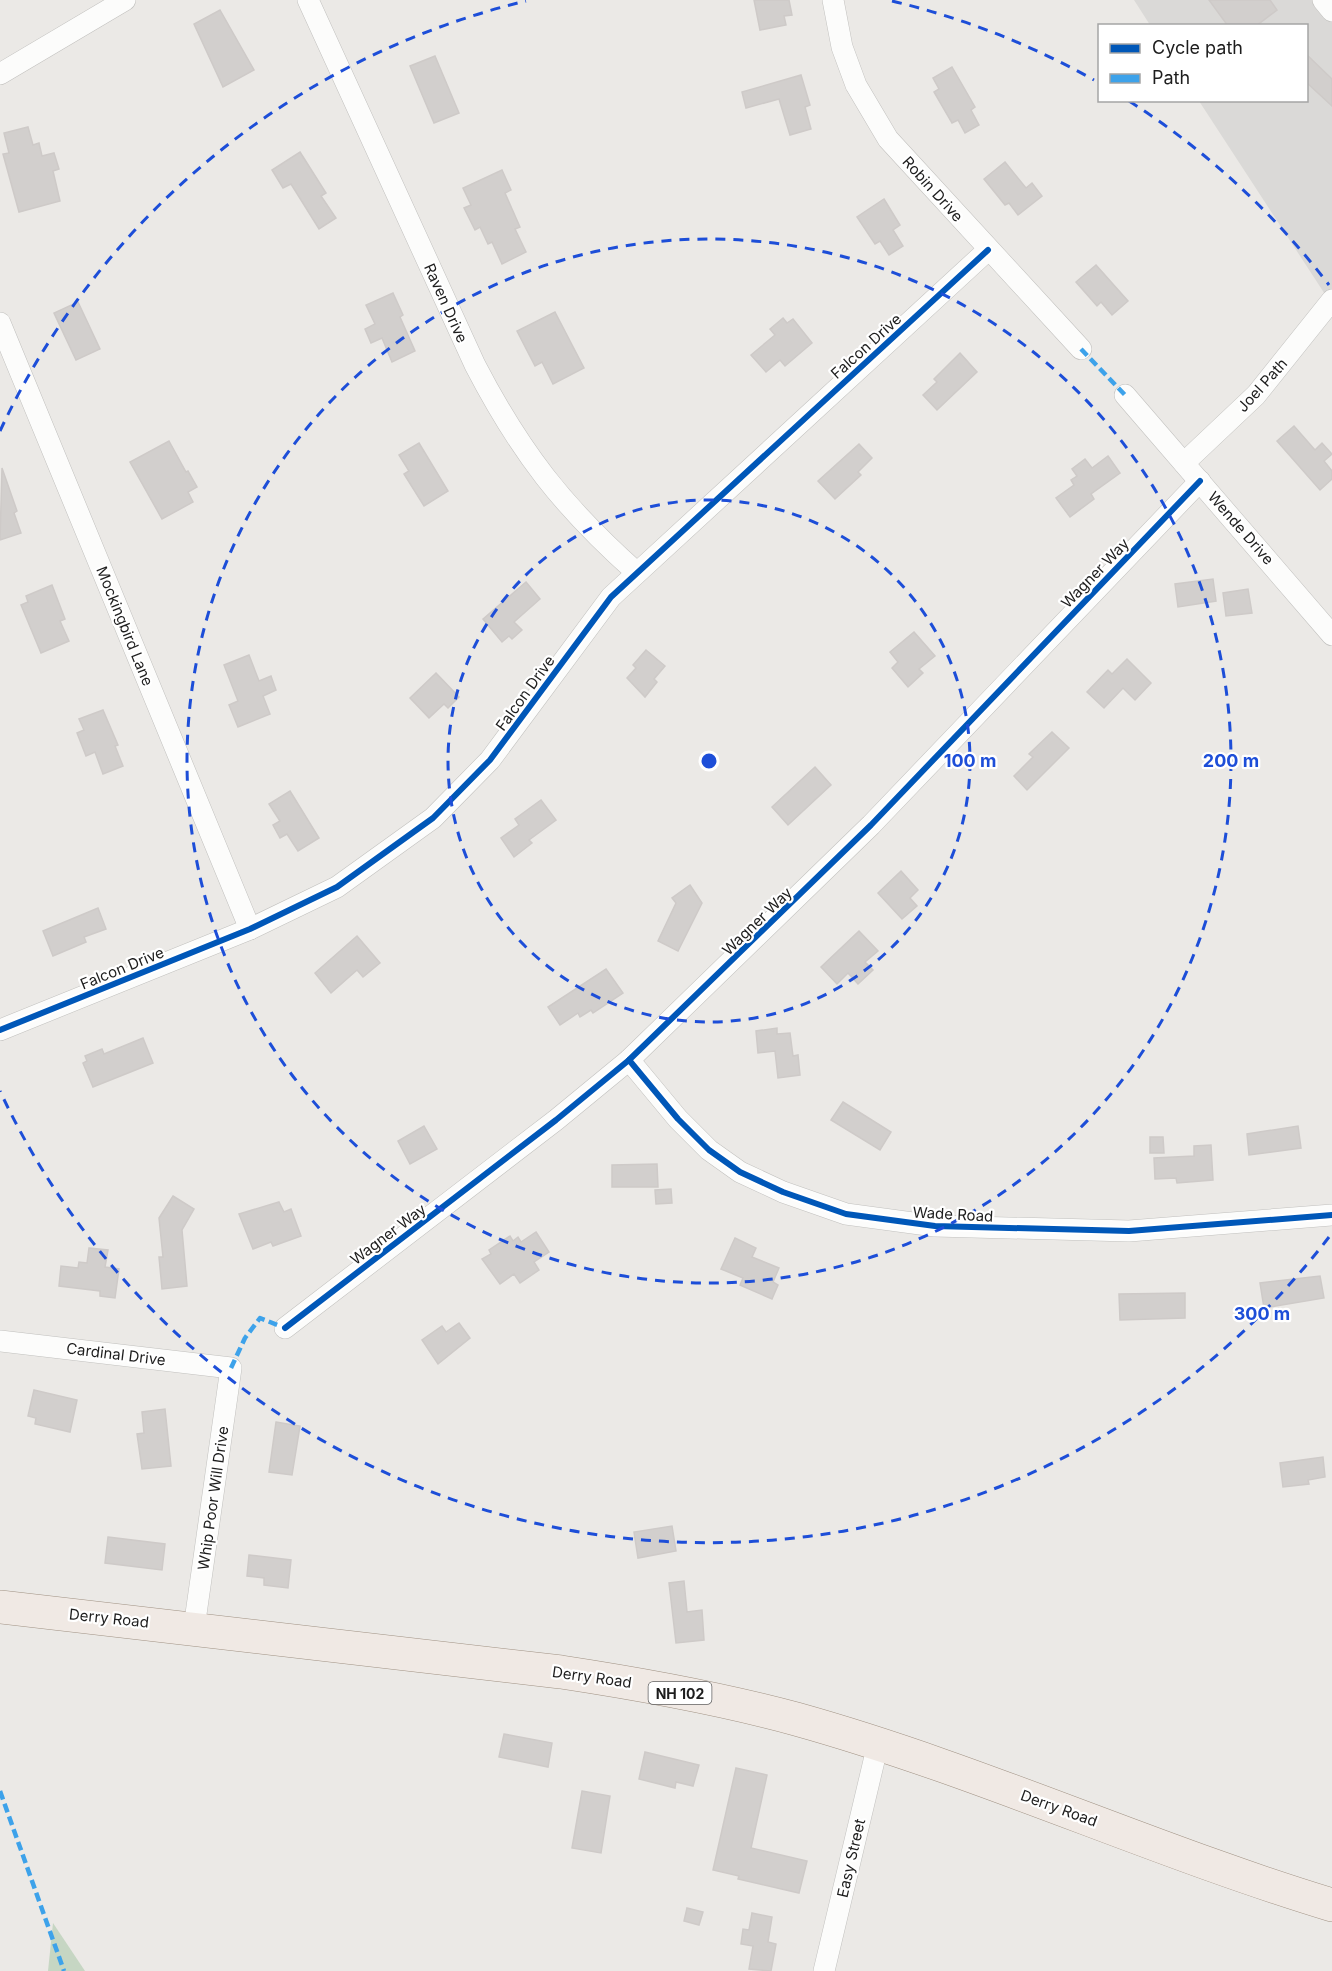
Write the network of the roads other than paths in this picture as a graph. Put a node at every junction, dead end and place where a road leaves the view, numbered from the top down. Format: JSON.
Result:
{"nodes":[{"id":1,"x":125,"y":0,"type":"edge"},
{"id":2,"x":308,"y":0,"type":"edge"},
{"id":3,"x":833,"y":0,"type":"edge"},
{"id":4,"x":1323,"y":0,"type":"edge"},
{"id":5,"x":1332,"y":11,"type":"edge"},
{"id":6,"x":0,"y":74,"type":"edge"},
{"id":7,"x":988,"y":250,"type":"junction"},
{"id":8,"x":1332,"y":300,"type":"edge"},
{"id":9,"x":0,"y":323,"type":"edge"},
{"id":10,"x":1081,"y":350,"type":"dead end"},
{"id":11,"x":1125,"y":395,"type":"dead end"},
{"id":12,"x":1184,"y":463,"type":"junction"},
{"id":13,"x":1200,"y":481,"type":"junction"},
{"id":14,"x":636,"y":572,"type":"junction"},
{"id":15,"x":1332,"y":635,"type":"edge"},
{"id":16,"x":250,"y":929,"type":"junction"},
{"id":17,"x":0,"y":1030,"type":"edge"},
{"id":18,"x":629,"y":1060,"type":"junction"},
{"id":19,"x":1332,"y":1215,"type":"edge"},
{"id":20,"x":285,"y":1328,"type":"dead end"},
{"id":21,"x":0,"y":1341,"type":"edge"},
{"id":22,"x":231,"y":1368,"type":"joint"},
{"id":23,"x":0,"y":1607,"type":"edge"},
{"id":24,"x":194,"y":1628,"type":"junction"},
{"id":25,"x":878,"y":1744,"type":"junction"},
{"id":26,"x":1332,"y":1905,"type":"edge"},
{"id":27,"x":824,"y":1971,"type":"edge"}],
"edges":[{"from":1,"to":6,"type":"street"},
{"from":2,"to":14,"type":"street","name":"Raven Drive"},
{"from":3,"to":7,"type":"street","name":"Robin Drive"},
{"from":4,"to":5,"type":"street"},
{"from":7,"to":10,"type":"street","name":"Robin Drive"},
{"from":7,"to":14,"type":"street","name":"Falcon Drive"},
{"from":8,"to":12,"type":"street","name":"Joel Path"},
{"from":9,"to":16,"type":"street","name":"Mockingbird Lane"},
{"from":11,"to":12,"type":"street","name":"Wende Drive"},
{"from":12,"to":13,"type":"street","name":"Wende Drive"},
{"from":13,"to":15,"type":"street","name":"Wende Drive"},
{"from":13,"to":18,"type":"street","name":"Wagner Way"},
{"from":14,"to":16,"type":"street","name":"Falcon Drive"},
{"from":16,"to":17,"type":"street","name":"Falcon Drive"},
{"from":18,"to":19,"type":"street","name":"Wade Road"},
{"from":18,"to":20,"type":"street","name":"Wagner Way"},
{"from":21,"to":22,"type":"street","name":"Cardinal Drive"},
{"from":22,"to":24,"type":"street","name":"Whip Poor Will Drive"},
{"from":23,"to":24,"type":"main road","name":"Derry Road","number":"NH 102"},
{"from":24,"to":25,"type":"main road","name":"Derry Road","number":"NH 102"},
{"from":25,"to":26,"type":"main road","name":"Derry Road","number":"NH 102"},
{"from":25,"to":27,"type":"street","name":"Easy Street"}]}
